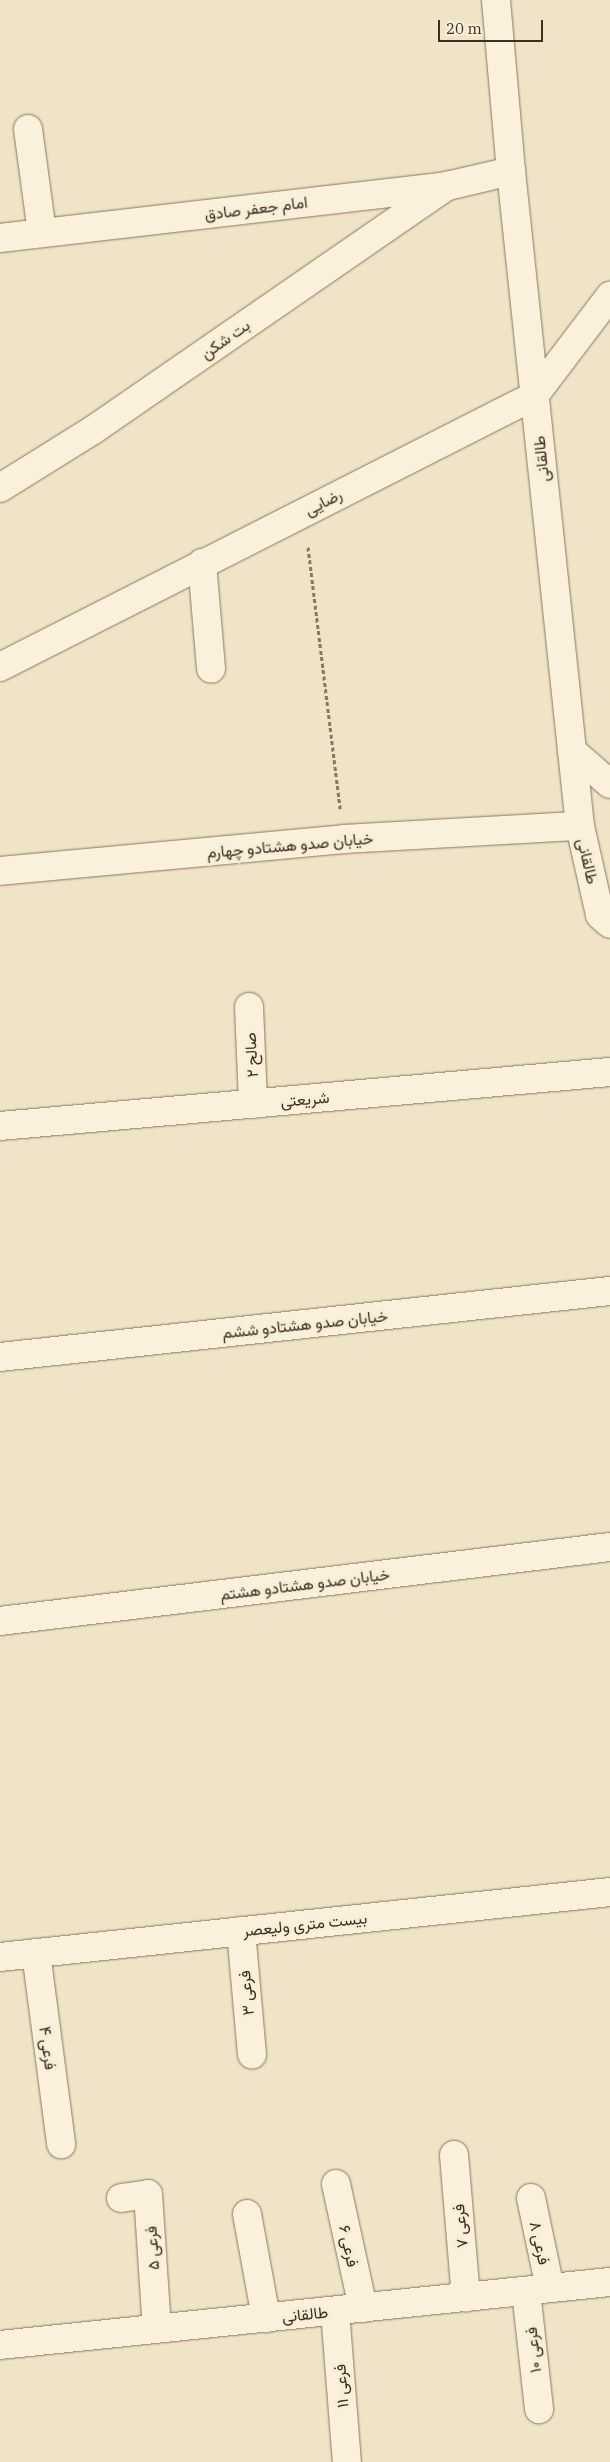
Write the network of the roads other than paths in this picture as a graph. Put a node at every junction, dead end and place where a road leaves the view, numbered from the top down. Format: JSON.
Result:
{"nodes":[{"id":1,"x":496,"y":0,"type":"edge"},
{"id":2,"x":28,"y":129,"type":"dead end"},
{"id":3,"x":511,"y":171,"type":"junction"},
{"id":4,"x":446,"y":186,"type":"junction"},
{"id":5,"x":42,"y":233,"type":"junction"},
{"id":6,"x":0,"y":238,"type":"edge"},
{"id":7,"x":610,"y":296,"type":"edge"},
{"id":8,"x":534,"y":396,"type":"junction"},
{"id":9,"x":0,"y":488,"type":"edge"},
{"id":10,"x":202,"y":563,"type":"junction"},
{"id":11,"x":0,"y":667,"type":"edge"},
{"id":12,"x":211,"y":669,"type":"dead end"},
{"id":13,"x":572,"y":752,"type":"junction"},
{"id":14,"x":610,"y":784,"type":"edge"},
{"id":15,"x":580,"y":826,"type":"junction"},
{"id":16,"x":0,"y":871,"type":"edge"},
{"id":17,"x":607,"y":914,"type":"edge"},
{"id":18,"x":248,"y":1007,"type":"dead end"},
{"id":19,"x":610,"y":1072,"type":"edge"},
{"id":20,"x":253,"y":1104,"type":"junction"},
{"id":21,"x":0,"y":1126,"type":"edge"},
{"id":22,"x":610,"y":1291,"type":"edge"},
{"id":23,"x":0,"y":1356,"type":"edge"},
{"id":24,"x":610,"y":1547,"type":"edge"},
{"id":25,"x":0,"y":1622,"type":"edge"},
{"id":26,"x":610,"y":1892,"type":"edge"},
{"id":27,"x":240,"y":1931,"type":"junction"},
{"id":28,"x":36,"y":1953,"type":"junction"},
{"id":29,"x":0,"y":1957,"type":"edge"},
{"id":30,"x":252,"y":2055,"type":"dead end"},
{"id":31,"x":61,"y":2144,"type":"dead end"},
{"id":32,"x":454,"y":2155,"type":"dead end"},
{"id":33,"x":336,"y":2184,"type":"dead end"},
{"id":34,"x":121,"y":2198,"type":"dead end"},
{"id":35,"x":531,"y":2198,"type":"dead end"},
{"id":36,"x":246,"y":2214,"type":"dead end"},
{"id":37,"x":610,"y":2282,"type":"edge"},
{"id":38,"x":538,"y":2290,"type":"junction"},
{"id":39,"x":466,"y":2297,"type":"junction"},
{"id":40,"x":363,"y":2308,"type":"junction"},
{"id":41,"x":335,"y":2311,"type":"junction"},
{"id":42,"x":266,"y":2318,"type":"junction"},
{"id":43,"x":157,"y":2329,"type":"junction"},
{"id":44,"x":0,"y":2345,"type":"edge"},
{"id":45,"x":539,"y":2409,"type":"dead end"},
{"id":46,"x":347,"y":2462,"type":"edge"}],
"edges":[{"from":1,"to":3,"type":"street","name":"طالقانی"},
{"from":2,"to":5,"type":"street"},
{"from":3,"to":4,"type":"street","name":"امام جعفر صادق"},
{"from":3,"to":8,"type":"street","name":"طالقانی"},
{"from":4,"to":5,"type":"street","name":"امام جعفر صادق"},
{"from":4,"to":9,"type":"street","name":"بت شکن"},
{"from":5,"to":6,"type":"street","name":"امام جعفر صادق"},
{"from":7,"to":8,"type":"street","name":"رضایی"},
{"from":8,"to":10,"type":"street","name":"رضایی"},
{"from":8,"to":13,"type":"street","name":"طالقانی"},
{"from":10,"to":11,"type":"street","name":"رضایی"},
{"from":10,"to":12,"type":"street"},
{"from":13,"to":14,"type":"street"},
{"from":13,"to":15,"type":"street","name":"طالقانی"},
{"from":15,"to":16,"type":"street","name":"خیابان صدو هشتادو چهارم"},
{"from":15,"to":17,"type":"street","name":"طالقانی"},
{"from":18,"to":20,"type":"street","name":"صالح ۲"},
{"from":19,"to":20,"type":"street","name":"شریعتی"},
{"from":20,"to":21,"type":"street","name":"شریعتی"},
{"from":22,"to":23,"type":"street","name":"خیابان صدو هشتادو ششم"},
{"from":24,"to":25,"type":"street","name":"خیابان صدو هشتادو هشتم"},
{"from":26,"to":27,"type":"street","name":"بیست متری ولیعصر"},
{"from":27,"to":28,"type":"street","name":"بیست متری ولیعصر"},
{"from":27,"to":30,"type":"street","name":"فرعی ۳"},
{"from":28,"to":29,"type":"street","name":"بیست متری ولیعصر"},
{"from":28,"to":31,"type":"street","name":"فرعی ۴"},
{"from":32,"to":39,"type":"street","name":"فرعی ۷"},
{"from":33,"to":40,"type":"street","name":"فرعی ۶"},
{"from":34,"to":43,"type":"street","name":"فرعی ۵"},
{"from":35,"to":38,"type":"street","name":"فرعی ۸"},
{"from":36,"to":42,"type":"street"},
{"from":37,"to":38,"type":"street","name":"طالقانی"},
{"from":38,"to":39,"type":"street","name":"طالقانی"},
{"from":38,"to":45,"type":"street","name":"فرعی ۱۰"},
{"from":39,"to":40,"type":"street","name":"طالقانی"},
{"from":40,"to":41,"type":"street","name":"طالقانی"},
{"from":41,"to":42,"type":"street","name":"طالقانی"},
{"from":41,"to":46,"type":"street","name":"فرعی ۱۱"},
{"from":42,"to":43,"type":"street","name":"طالقانی"},
{"from":43,"to":44,"type":"street","name":"طالقانی"}]}
